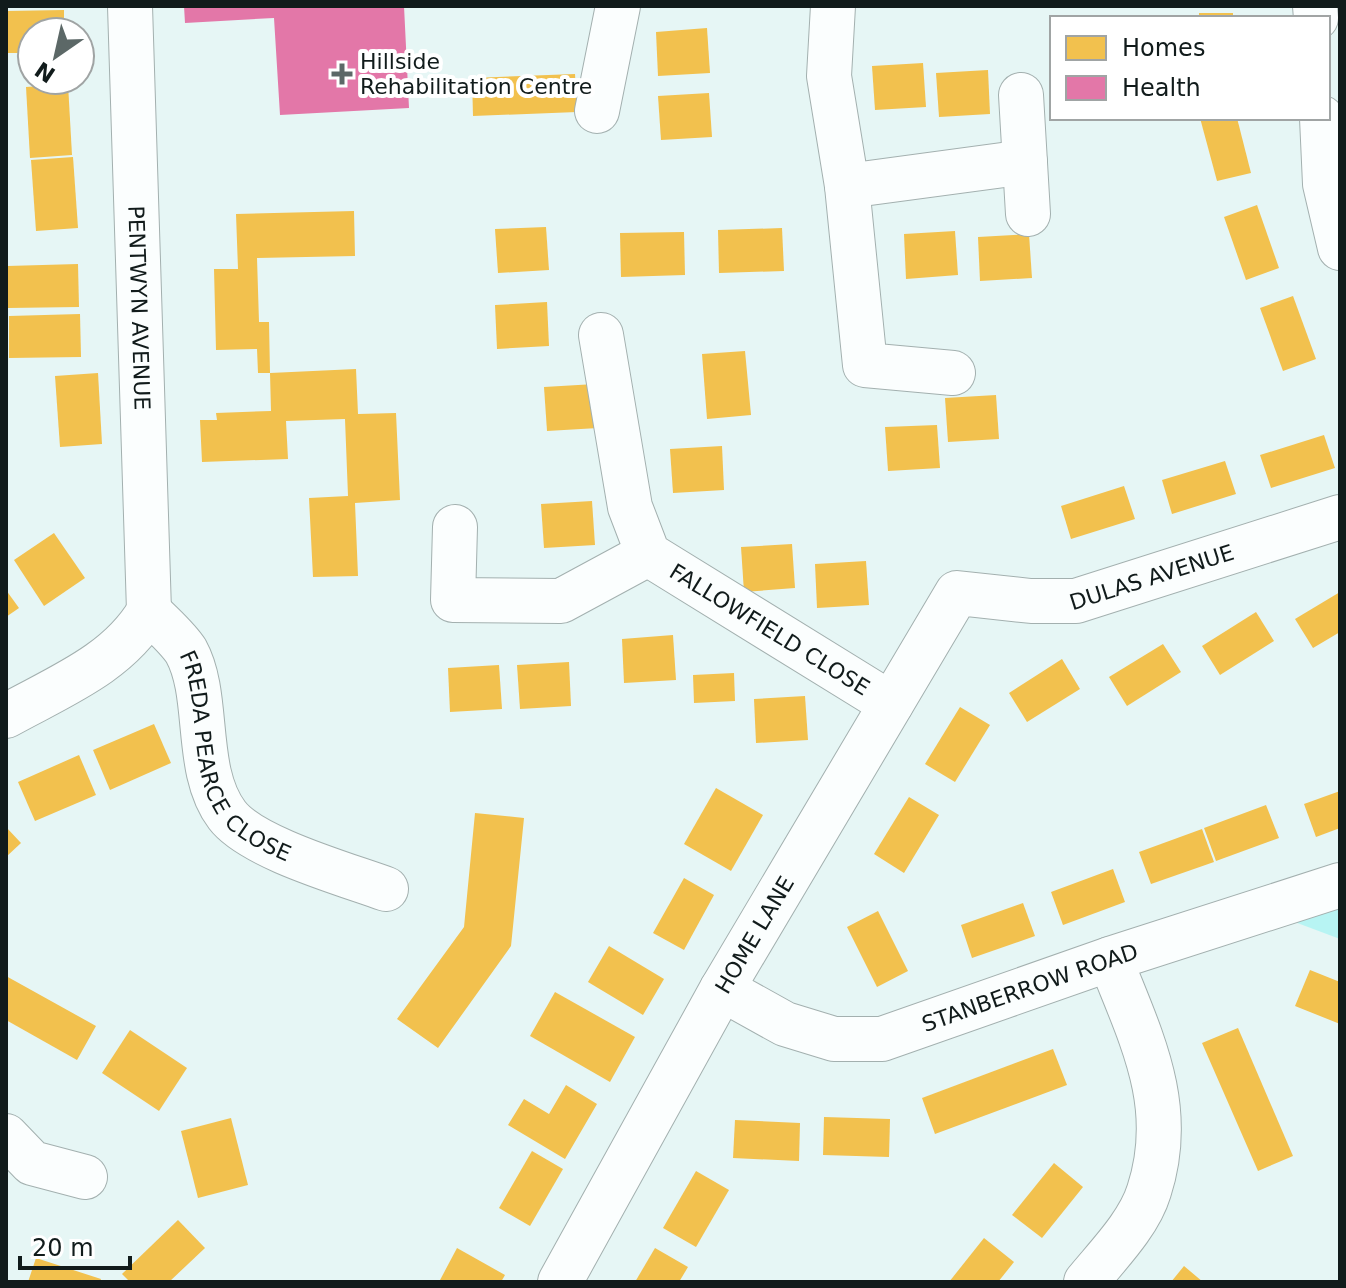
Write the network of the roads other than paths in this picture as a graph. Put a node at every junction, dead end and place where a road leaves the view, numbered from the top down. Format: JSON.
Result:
{"nodes":[{"id":1,"x":130,"y":6,"type":"edge"},
{"id":2,"x":618,"y":6,"type":"edge"},
{"id":3,"x":833,"y":6,"type":"edge"},
{"id":4,"x":1021,"y":95,"type":"dead end"},
{"id":5,"x":597,"y":111,"type":"dead end"},
{"id":6,"x":1322,"y":120,"type":"edge"},
{"id":7,"x":1025,"y":162,"type":"junction"},
{"id":8,"x":847,"y":186,"type":"junction"},
{"id":9,"x":1028,"y":214,"type":"dead end"},
{"id":10,"x":1340,"y":248,"type":"edge"},
{"id":11,"x":601,"y":335,"type":"dead end"},
{"id":12,"x":953,"y":373,"type":"dead end"},
{"id":13,"x":1340,"y":517,"type":"edge"},
{"id":14,"x":455,"y":527,"type":"dead end"},
{"id":15,"x":648,"y":554,"type":"junction"},
{"id":16,"x":957,"y":593,"type":"joint"},
{"id":17,"x":149,"y":611,"type":"junction"},
{"id":18,"x":891,"y":704,"type":"junction"},
{"id":19,"x":6,"y":716,"type":"edge"},
{"id":20,"x":1340,"y":885,"type":"edge"},
{"id":21,"x":386,"y":889,"type":"dead end"},
{"id":22,"x":1110,"y":959,"type":"junction"},
{"id":23,"x":722,"y":989,"type":"junction"},
{"id":24,"x":6,"y":1136,"type":"edge"},
{"id":25,"x":85,"y":1177,"type":"dead end"},
{"id":26,"x":560,"y":1282,"type":"edge"},
{"id":27,"x":1086,"y":1282,"type":"edge"}],
"edges":[{"from":1,"to":17,"type":"street","name":"PENTWYN AVENUE"},
{"from":2,"to":5,"type":"street"},
{"from":3,"to":8,"type":"street"},
{"from":4,"to":7,"type":"street"},
{"from":6,"to":10,"type":"street"},
{"from":7,"to":8,"type":"street"},
{"from":7,"to":9,"type":"street"},
{"from":8,"to":12,"type":"street"},
{"from":11,"to":15,"type":"street","name":"FALLOWFIELD CLOSE"},
{"from":13,"to":16,"type":"street","name":"DULAS AVENUE"},
{"from":14,"to":15,"type":"street","name":"FALLOWFIELD CLOSE"},
{"from":15,"to":18,"type":"street","name":"FALLOWFIELD CLOSE"},
{"from":16,"to":18,"type":"street","name":"HOME LANE"},
{"from":17,"to":19,"type":"street"},
{"from":17,"to":21,"type":"street","name":"FREDA PEARCE CLOSE"},
{"from":18,"to":23,"type":"street","name":"HOME LANE"},
{"from":20,"to":22,"type":"street","name":"STANBERROW ROAD"},
{"from":22,"to":23,"type":"street","name":"STANBERROW ROAD"},
{"from":22,"to":27,"type":"street"},
{"from":23,"to":26,"type":"street","name":"HOME LANE"},
{"from":24,"to":25,"type":"street"}]}
